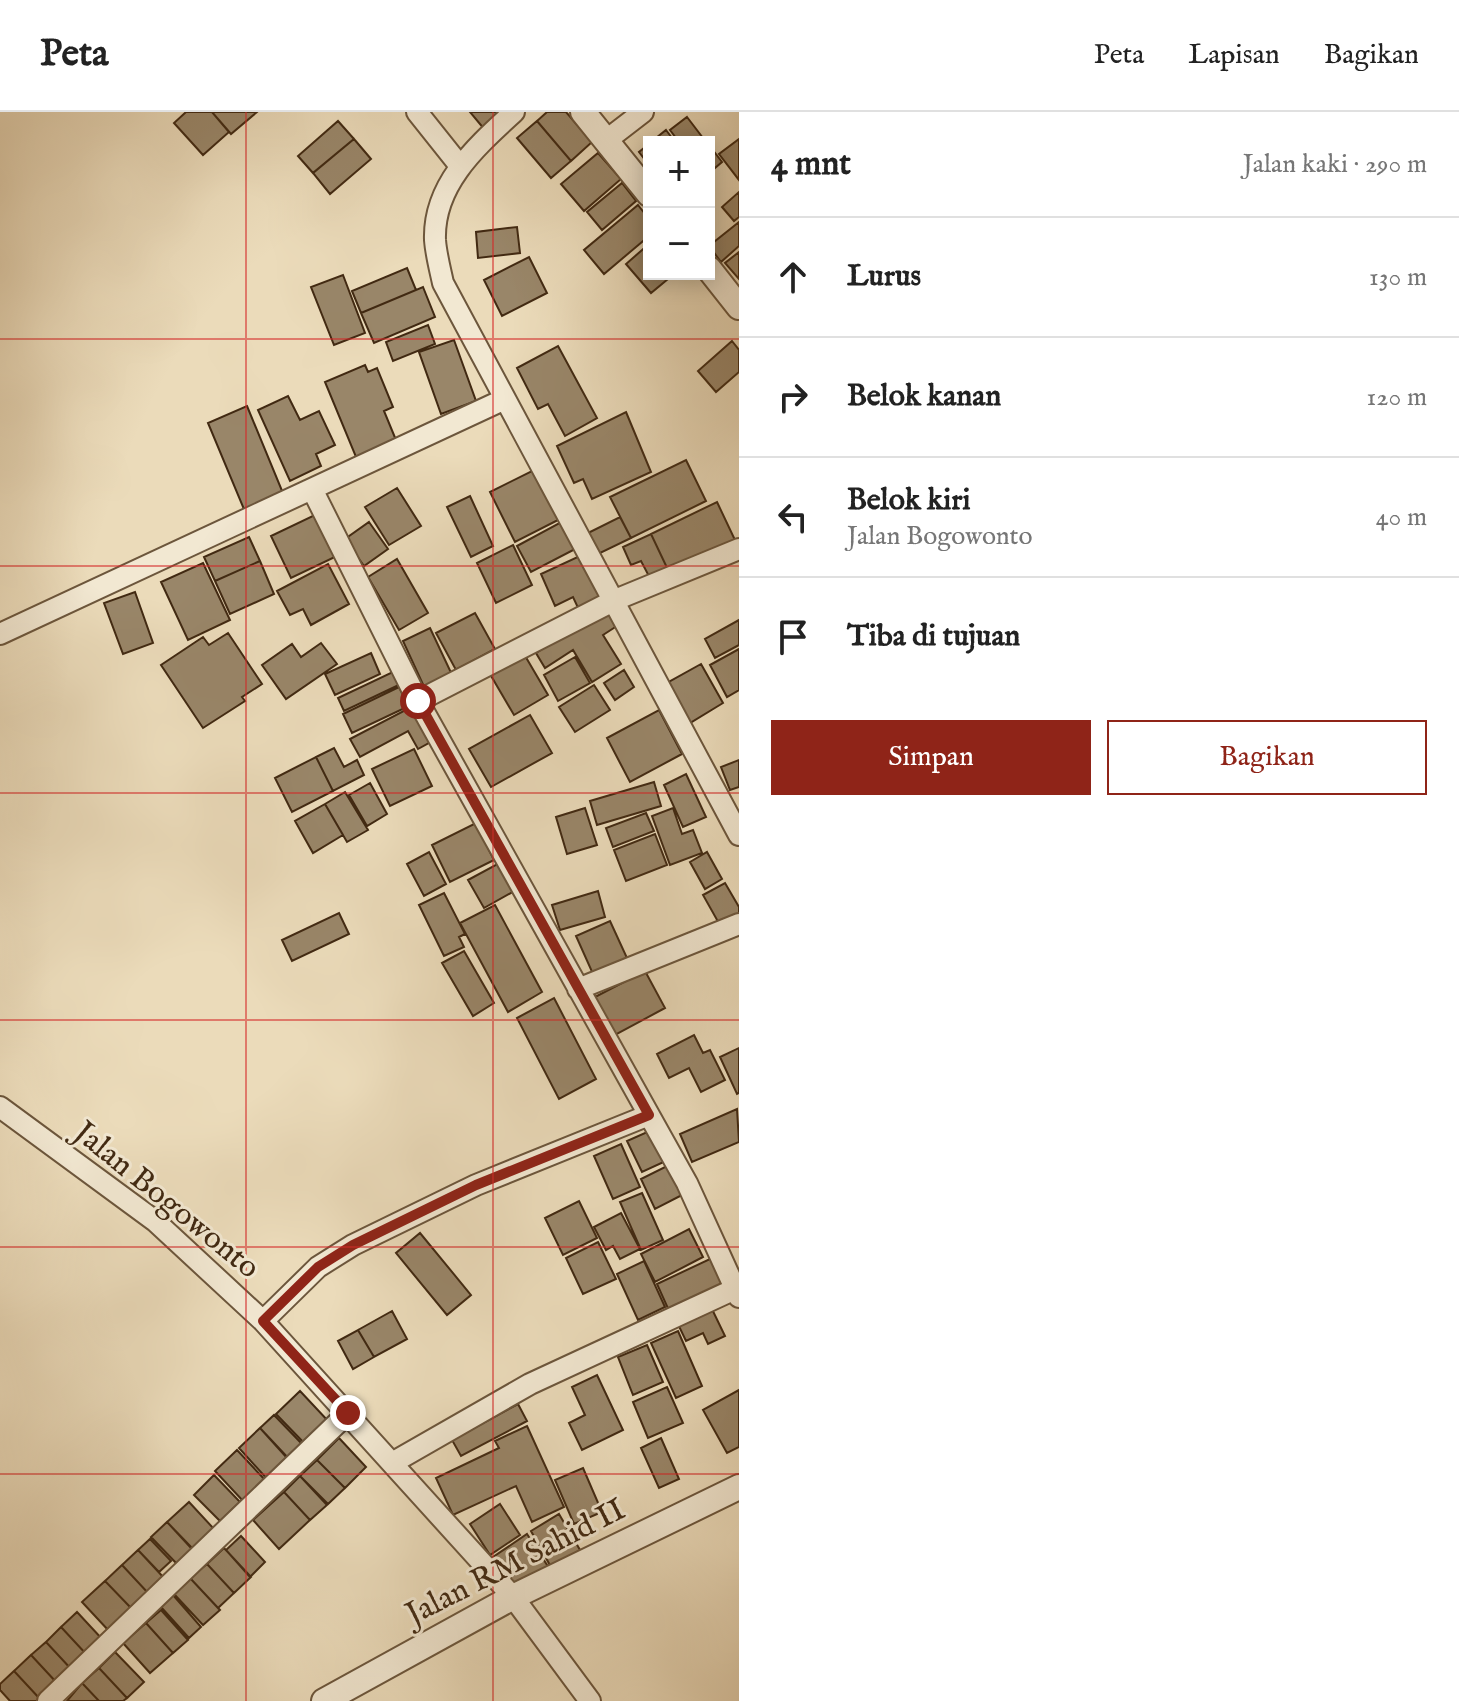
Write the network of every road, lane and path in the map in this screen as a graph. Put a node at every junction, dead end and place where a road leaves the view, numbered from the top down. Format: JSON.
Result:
{"nodes":[{"id":1,"x":417,"y":112,"type":"edge"},
{"id":2,"x":514,"y":112,"type":"edge"},
{"id":3,"x":583,"y":112,"type":"edge"},
{"id":4,"x":643,"y":112,"type":"edge"},
{"id":5,"x":608,"y":139,"type":"junction"},
{"id":6,"x":460,"y":166,"type":"junction"},
{"id":7,"x":643,"y":186,"type":"edge"},
{"id":8,"x":715,"y":277,"type":"edge"},
{"id":9,"x":739,"y":307,"type":"edge"},
{"id":10,"x":505,"y":399,"type":"junction"},
{"id":11,"x":313,"y":491,"type":"junction"},
{"id":12,"x":739,"y":549,"type":"edge"},
{"id":13,"x":615,"y":600,"type":"junction"},
{"id":14,"x":0,"y":634,"type":"edge"},
{"id":15,"x":418,"y":701,"type":"junction"},
{"id":16,"x":739,"y":835,"type":"edge"},
{"id":17,"x":739,"y":924,"type":"edge"},
{"id":18,"x":578,"y":989,"type":"junction"},
{"id":19,"x":0,"y":1107,"type":"edge"},
{"id":20,"x":649,"y":1115,"type":"junction"},
{"id":21,"x":737,"y":1293,"type":"edge"},
{"id":22,"x":263,"y":1321,"type":"junction"},
{"id":23,"x":348,"y":1413,"type":"junction"},
{"id":24,"x":392,"y":1463,"type":"junction"},
{"id":25,"x":739,"y":1487,"type":"edge"},
{"id":26,"x":513,"y":1597,"type":"junction"},
{"id":27,"x":48,"y":1701,"type":"edge"},
{"id":28,"x":324,"y":1701,"type":"edge"},
{"id":29,"x":590,"y":1701,"type":"edge"}],
"edges":[{"from":1,"to":6,"type":"street"},
{"from":2,"to":6,"type":"street"},
{"from":3,"to":5,"type":"street"},
{"from":4,"to":5,"type":"street"},
{"from":5,"to":7,"type":"street"},
{"from":6,"to":10,"type":"street"},
{"from":8,"to":9,"type":"street"},
{"from":10,"to":11,"type":"street"},
{"from":10,"to":13,"type":"street"},
{"from":11,"to":14,"type":"street"},
{"from":11,"to":15,"type":"street"},
{"from":12,"to":13,"type":"street"},
{"from":13,"to":15,"type":"street"},
{"from":13,"to":16,"type":"street"},
{"from":15,"to":18,"type":"street"},
{"from":17,"to":18,"type":"street"},
{"from":18,"to":20,"type":"street"},
{"from":19,"to":22,"type":"street","name":"Jalan Bogowonto"},
{"from":20,"to":21,"type":"street"},
{"from":20,"to":22,"type":"street"},
{"from":21,"to":24,"type":"street"},
{"from":22,"to":23,"type":"street","name":"Jalan Bogowonto"},
{"from":23,"to":24,"type":"street","name":"Jalan Bogowonto"},
{"from":23,"to":27,"type":"street"},
{"from":24,"to":26,"type":"street","name":"Jalan Bogowonto"},
{"from":25,"to":26,"type":"street","name":"Jalan RM Sahid II"},
{"from":26,"to":28,"type":"street","name":"Jalan RM Sahid II"},
{"from":26,"to":29,"type":"street","name":"Jalan Bogowonto"}]}
